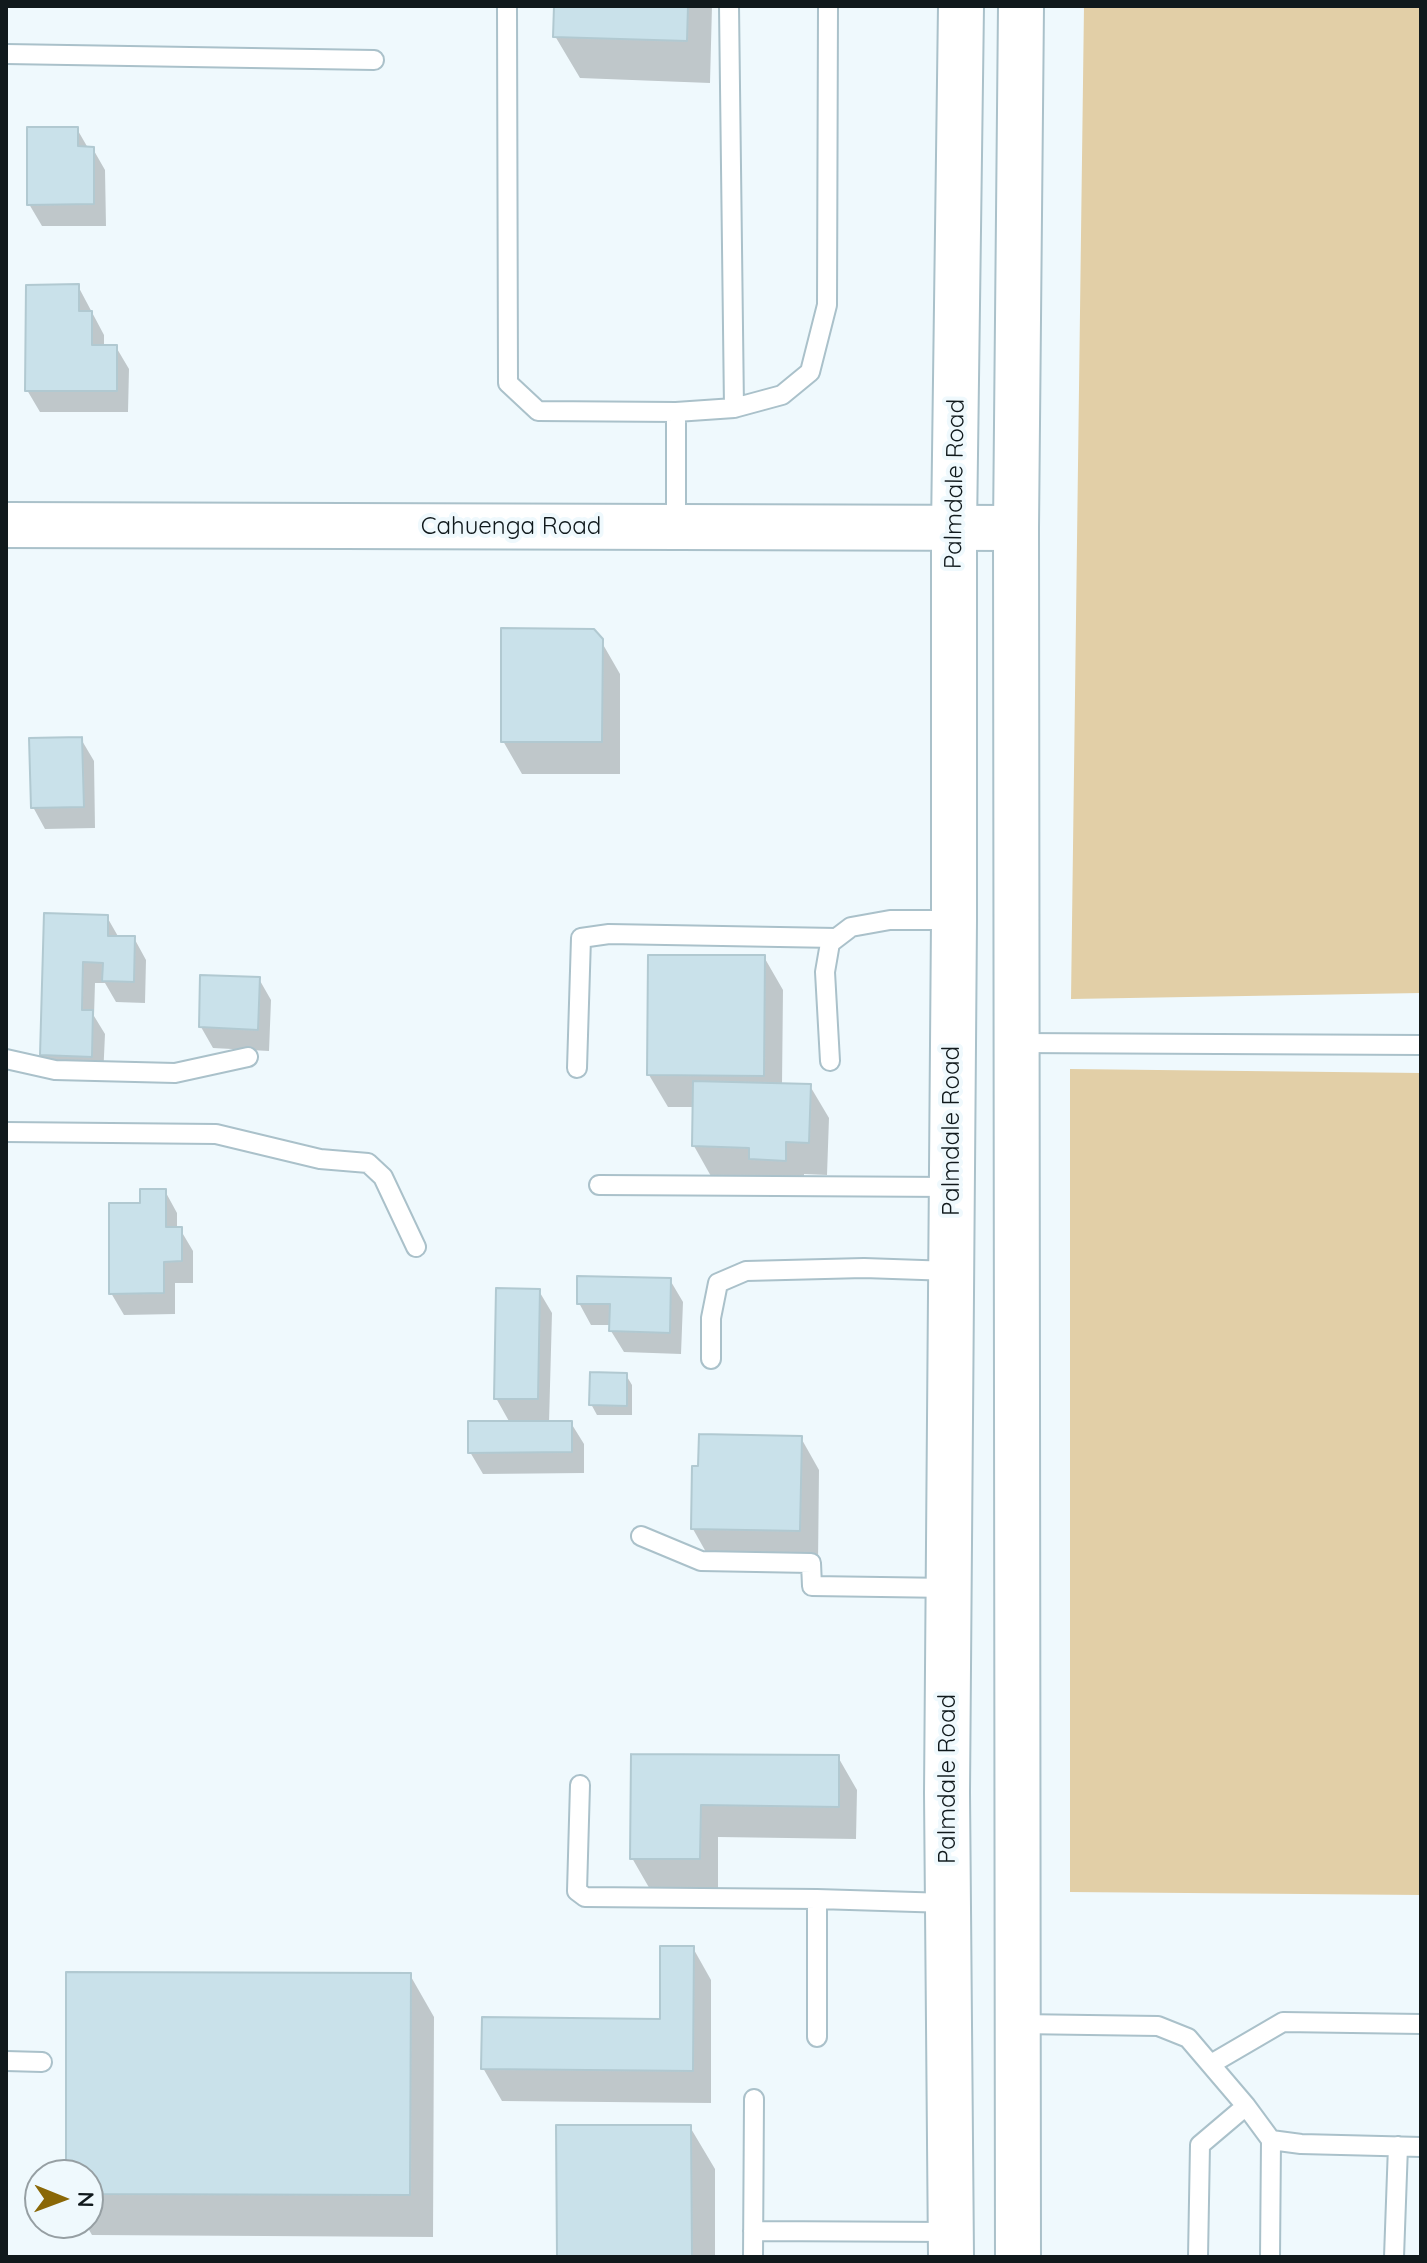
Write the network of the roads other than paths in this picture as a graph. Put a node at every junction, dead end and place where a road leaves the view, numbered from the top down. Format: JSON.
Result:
{"nodes":[{"id":1,"x":507,"y":6,"type":"edge"},
{"id":2,"x":729,"y":6,"type":"edge"},
{"id":3,"x":828,"y":6,"type":"edge"},
{"id":4,"x":961,"y":6,"type":"edge"},
{"id":5,"x":1021,"y":6,"type":"edge"},
{"id":6,"x":6,"y":54,"type":"edge"},
{"id":7,"x":374,"y":60,"type":"dead end"},
{"id":8,"x":734,"y":408,"type":"junction"},
{"id":9,"x":676,"y":412,"type":"junction"},
{"id":10,"x":6,"y":525,"type":"edge"},
{"id":11,"x":676,"y":528,"type":"junction"},
{"id":12,"x":1016,"y":528,"type":"junction"},
{"id":13,"x":954,"y":529,"type":"junction"},
{"id":14,"x":954,"y":920,"type":"junction"},
{"id":15,"x":836,"y":938,"type":"junction"},
{"id":16,"x":1017,"y":1043,"type":"junction"},
{"id":17,"x":1421,"y":1045,"type":"edge"},
{"id":18,"x":248,"y":1057,"type":"dead end"},
{"id":19,"x":6,"y":1059,"type":"edge"},
{"id":20,"x":830,"y":1061,"type":"dead end"},
{"id":21,"x":577,"y":1068,"type":"dead end"},
{"id":22,"x":6,"y":1132,"type":"edge"},
{"id":23,"x":599,"y":1185,"type":"dead end"},
{"id":24,"x":952,"y":1187,"type":"junction"},
{"id":25,"x":416,"y":1247,"type":"dead end"},
{"id":26,"x":951,"y":1271,"type":"junction"},
{"id":27,"x":711,"y":1359,"type":"dead end"},
{"id":28,"x":641,"y":1536,"type":"dead end"},
{"id":29,"x":950,"y":1588,"type":"junction"},
{"id":30,"x":580,"y":1785,"type":"dead end"},
{"id":31,"x":817,"y":1899,"type":"junction"},
{"id":32,"x":948,"y":1903,"type":"junction"},
{"id":33,"x":1019,"y":2024,"type":"junction"},
{"id":34,"x":1421,"y":2024,"type":"edge"},
{"id":35,"x":817,"y":2037,"type":"dead end"},
{"id":36,"x":6,"y":2061,"type":"edge"},
{"id":37,"x":42,"y":2062,"type":"dead end"},
{"id":38,"x":1211,"y":2064,"type":"junction"},
{"id":39,"x":754,"y":2099,"type":"dead end"},
{"id":40,"x":1246,"y":2106,"type":"junction"},
{"id":41,"x":1271,"y":2140,"type":"junction"},
{"id":42,"x":1398,"y":2146,"type":"junction"},
{"id":43,"x":1421,"y":2147,"type":"edge"},
{"id":44,"x":753,"y":2231,"type":"junction"},
{"id":45,"x":951,"y":2244,"type":"edge"},
{"id":46,"x":753,"y":2257,"type":"edge"},
{"id":47,"x":1018,"y":2257,"type":"edge"},
{"id":48,"x":1198,"y":2257,"type":"edge"},
{"id":49,"x":1270,"y":2257,"type":"edge"},
{"id":50,"x":1394,"y":2257,"type":"edge"}],
"edges":[{"from":1,"to":9,"type":"lane"},
{"from":2,"to":8,"type":"lane"},
{"from":3,"to":8,"type":"lane"},
{"from":4,"to":13,"type":"main road","name":"Palmdale Road"},
{"from":5,"to":12,"type":"main road"},
{"from":6,"to":7,"type":"lane"},
{"from":8,"to":9,"type":"lane"},
{"from":9,"to":11,"type":"lane"},
{"from":10,"to":11,"type":"main road","name":"Cahuenga Road"},
{"from":11,"to":13,"type":"main road","name":"Cahuenga Road"},
{"from":12,"to":13,"type":"main road","name":"Cahuenga Road"},
{"from":12,"to":16,"type":"main road"},
{"from":13,"to":14,"type":"main road","name":"Palmdale Road"},
{"from":14,"to":15,"type":"lane"},
{"from":14,"to":24,"type":"main road","name":"Palmdale Road"},
{"from":15,"to":20,"type":"lane"},
{"from":15,"to":21,"type":"lane"},
{"from":16,"to":17,"type":"lane"},
{"from":16,"to":33,"type":"main road"},
{"from":18,"to":19,"type":"lane"},
{"from":22,"to":25,"type":"lane"},
{"from":23,"to":24,"type":"lane"},
{"from":24,"to":26,"type":"main road","name":"Palmdale Road"},
{"from":26,"to":27,"type":"lane"},
{"from":26,"to":29,"type":"main road","name":"Palmdale Road"},
{"from":28,"to":29,"type":"lane"},
{"from":29,"to":32,"type":"main road","name":"Palmdale Road"},
{"from":30,"to":31,"type":"lane"},
{"from":31,"to":32,"type":"lane"},
{"from":31,"to":35,"type":"lane"},
{"from":32,"to":45,"type":"main road","name":"Palmdale Road"},
{"from":33,"to":38,"type":"lane"},
{"from":33,"to":47,"type":"main road"},
{"from":34,"to":38,"type":"lane"},
{"from":36,"to":37,"type":"lane"},
{"from":38,"to":40,"type":"lane"},
{"from":39,"to":44,"type":"lane"},
{"from":40,"to":41,"type":"lane"},
{"from":40,"to":48,"type":"lane"},
{"from":41,"to":42,"type":"lane"},
{"from":41,"to":49,"type":"lane"},
{"from":42,"to":43,"type":"lane"},
{"from":42,"to":50,"type":"lane"},
{"from":44,"to":45,"type":"lane"},
{"from":44,"to":46,"type":"lane"}]}
